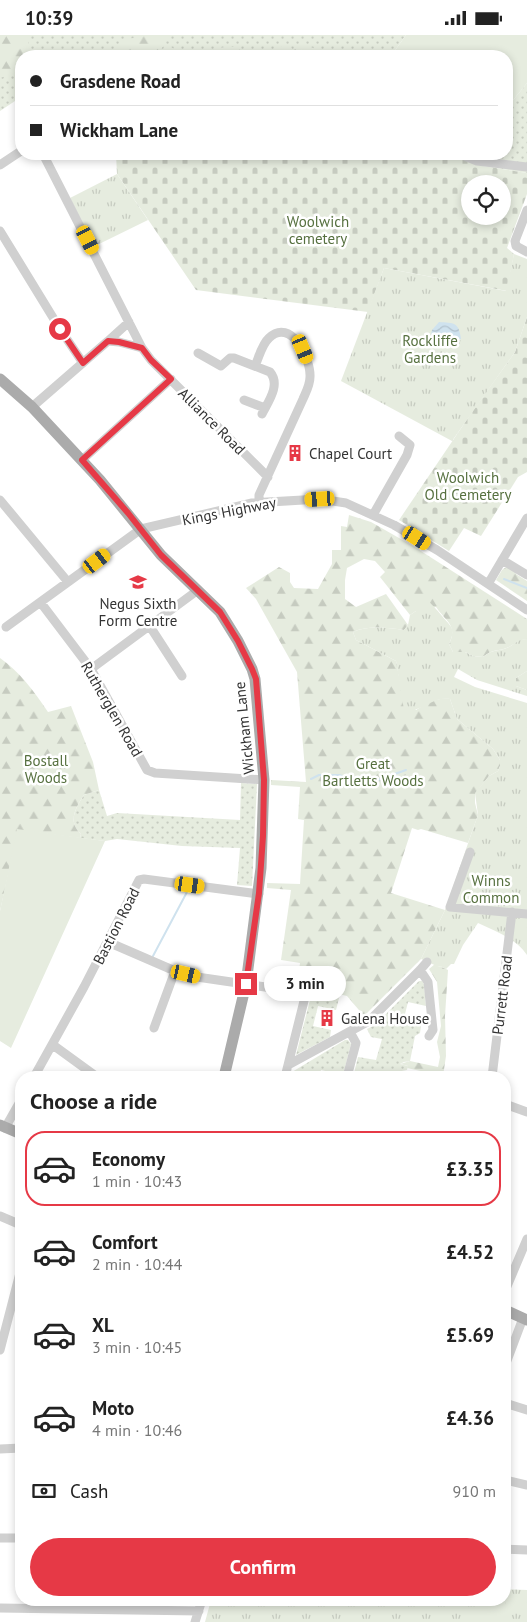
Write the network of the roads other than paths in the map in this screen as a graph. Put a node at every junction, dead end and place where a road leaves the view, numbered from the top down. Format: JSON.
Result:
{"nodes":[{"id":1,"x":15,"y":155,"type":"edge"},
{"id":2,"x":46,"y":160,"type":"edge"},
{"id":3,"x":475,"y":160,"type":"edge"},
{"id":4,"x":0,"y":165,"type":"edge"},
{"id":5,"x":527,"y":167,"type":"edge"},
{"id":6,"x":527,"y":210,"type":"edge"},
{"id":7,"x":0,"y":231,"type":"edge"},
{"id":8,"x":527,"y":252,"type":"edge"},
{"id":9,"x":129,"y":322,"type":"junction"},
{"id":10,"x":108,"y":341,"type":"junction"},
{"id":11,"x":142,"y":348,"type":"junction"},
{"id":12,"x":198,"y":353,"type":"dead end"},
{"id":13,"x":83,"y":363,"type":"junction"},
{"id":14,"x":255,"y":366,"type":"junction"},
{"id":15,"x":0,"y":379,"type":"edge"},
{"id":16,"x":171,"y":379,"type":"junction"},
{"id":17,"x":244,"y":400,"type":"dead end"},
{"id":18,"x":32,"y":407,"type":"junction"},
{"id":19,"x":399,"y":436,"type":"dead end"},
{"id":20,"x":82,"y":460,"type":"junction"},
{"id":21,"x":268,"y":477,"type":"junction"},
{"id":22,"x":0,"y":500,"type":"edge"},
{"id":23,"x":259,"y":502,"type":"junction"},
{"id":24,"x":373,"y":515,"type":"junction"},
{"id":25,"x":527,"y":518,"type":"edge"},
{"id":26,"x":141,"y":529,"type":"junction"},
{"id":27,"x":502,"y":560,"type":"junction"},
{"id":28,"x":527,"y":575,"type":"edge"},
{"id":29,"x":68,"y":582,"type":"junction"},
{"id":30,"x":488,"y":584,"type":"junction"},
{"id":31,"x":198,"y":590,"type":"junction"},
{"id":32,"x":40,"y":603,"type":"junction"},
{"id":33,"x":527,"y":610,"type":"edge"},
{"id":34,"x":149,"y":625,"type":"junction"},
{"id":35,"x":6,"y":627,"type":"dead end"},
{"id":36,"x":91,"y":669,"type":"junction"},
{"id":37,"x":182,"y":676,"type":"dead end"},
{"id":38,"x":264,"y":780,"type":"junction"},
{"id":39,"x":470,"y":852,"type":"dead end"},
{"id":40,"x":259,"y":893,"type":"junction"},
{"id":41,"x":512,"y":913,"type":"junction"},
{"id":42,"x":527,"y":914,"type":"edge"},
{"id":43,"x":108,"y":942,"type":"junction"},
{"id":44,"x":427,"y":962,"type":"dead end"},
{"id":45,"x":420,"y":970,"type":"junction"},
{"id":46,"x":174,"y":971,"type":"junction"},
{"id":47,"x":246,"y":984,"type":"junction"},
{"id":48,"x":154,"y":1028,"type":"dead end"},
{"id":49,"x":350,"y":1032,"type":"junction"},
{"id":50,"x":430,"y":1036,"type":"dead end"},
{"id":51,"x":54,"y":1045,"type":"junction"},
{"id":52,"x":288,"y":1065,"type":"junction"},
{"id":53,"x":38,"y":1071,"type":"edge"},
{"id":54,"x":89,"y":1071,"type":"edge"},
{"id":55,"x":225,"y":1071,"type":"edge"},
{"id":56,"x":286,"y":1071,"type":"edge"},
{"id":57,"x":349,"y":1071,"type":"edge"},
{"id":58,"x":493,"y":1071,"type":"edge"},
{"id":59,"x":511,"y":1106,"type":"edge"},
{"id":60,"x":15,"y":1108,"type":"edge"},
{"id":61,"x":527,"y":1112,"type":"edge"},
{"id":62,"x":2,"y":1126,"type":"edge"},
{"id":63,"x":15,"y":1132,"type":"edge"},
{"id":64,"x":0,"y":1216,"type":"edge"},
{"id":65,"x":15,"y":1222,"type":"edge"},
{"id":66,"x":527,"y":1239,"type":"edge"},
{"id":67,"x":511,"y":1277,"type":"edge"},
{"id":68,"x":15,"y":1292,"type":"edge"},
{"id":69,"x":511,"y":1313,"type":"edge"},
{"id":70,"x":525,"y":1319,"type":"edge"},
{"id":71,"x":0,"y":1350,"type":"edge"},
{"id":72,"x":511,"y":1353,"type":"edge"},
{"id":73,"x":511,"y":1405,"type":"edge"},
{"id":74,"x":527,"y":1410,"type":"edge"},
{"id":75,"x":15,"y":1448,"type":"edge"},
{"id":76,"x":0,"y":1449,"type":"edge"},
{"id":77,"x":511,"y":1481,"type":"edge"},
{"id":78,"x":527,"y":1485,"type":"edge"},
{"id":79,"x":0,"y":1538,"type":"edge"},
{"id":80,"x":15,"y":1538,"type":"edge"},
{"id":81,"x":511,"y":1549,"type":"edge"},
{"id":82,"x":527,"y":1550,"type":"edge"},
{"id":83,"x":200,"y":1606,"type":"edge"},
{"id":84,"x":0,"y":1608,"type":"edge"},
{"id":85,"x":198,"y":1611,"type":"junction"},
{"id":86,"x":196,"y":1622,"type":"edge"}],
"edges":[{"from":1,"to":4,"type":"street"},
{"from":2,"to":9,"type":"street","name":"Alliance Road"},
{"from":3,"to":5,"type":"street"},
{"from":6,"to":8,"type":"street"},
{"from":7,"to":13,"type":"street"},
{"from":9,"to":10,"type":"street"},
{"from":9,"to":11,"type":"street","name":"Alliance Road"},
{"from":10,"to":11,"type":"street"},
{"from":10,"to":13,"type":"street"},
{"from":11,"to":16,"type":"street","name":"Alliance Road"},
{"from":12,"to":14,"type":"street"},
{"from":13,"to":18,"type":"street"},
{"from":14,"to":17,"type":"street"},
{"from":14,"to":21,"type":"street"},
{"from":15,"to":18,"type":"main road","name":"Wickham Lane"},
{"from":16,"to":20,"type":"street"},
{"from":16,"to":21,"type":"street","name":"Alliance Road"},
{"from":18,"to":20,"type":"main road","name":"Wickham Lane"},
{"from":19,"to":24,"type":"street"},
{"from":20,"to":26,"type":"main road","name":"Wickham Lane"},
{"from":21,"to":23,"type":"street"},
{"from":22,"to":29,"type":"street"},
{"from":23,"to":24,"type":"street","name":"Kings Highway"},
{"from":23,"to":26,"type":"street","name":"Kings Highway"},
{"from":24,"to":30,"type":"street","name":"Kings Highway"},
{"from":25,"to":27,"type":"street"},
{"from":26,"to":29,"type":"street"},
{"from":26,"to":31,"type":"main road","name":"Wickham Lane"},
{"from":27,"to":28,"type":"street"},
{"from":27,"to":30,"type":"street"},
{"from":29,"to":32,"type":"street"},
{"from":30,"to":33,"type":"street","name":"Kings Highway"},
{"from":31,"to":34,"type":"street"},
{"from":31,"to":38,"type":"main road","name":"Wickham Lane"},
{"from":32,"to":35,"type":"street"},
{"from":32,"to":36,"type":"street","name":"Rutherglen Road"},
{"from":34,"to":36,"type":"street"},
{"from":34,"to":37,"type":"street"},
{"from":36,"to":38,"type":"street","name":"Rutherglen Road"},
{"from":38,"to":40,"type":"main road","name":"Wickham Lane"},
{"from":39,"to":41,"type":"street"},
{"from":40,"to":43,"type":"street","name":"Bastion Road"},
{"from":40,"to":47,"type":"main road","name":"Wickham Lane"},
{"from":41,"to":42,"type":"street"},
{"from":41,"to":58,"type":"street","name":"Purrett Road"},
{"from":43,"to":46,"type":"street"},
{"from":43,"to":51,"type":"street","name":"Bastion Road"},
{"from":44,"to":45,"type":"street"},
{"from":45,"to":49,"type":"street"},
{"from":45,"to":50,"type":"street"},
{"from":46,"to":47,"type":"street"},
{"from":46,"to":48,"type":"street"},
{"from":47,"to":52,"type":"street"},
{"from":47,"to":55,"type":"main road","name":"Wickham Lane"},
{"from":49,"to":52,"type":"street"},
{"from":49,"to":57,"type":"street"},
{"from":51,"to":53,"type":"street","name":"Bastion Road"},
{"from":51,"to":54,"type":"street"},
{"from":52,"to":56,"type":"street"},
{"from":59,"to":61,"type":"street"},
{"from":60,"to":62,"type":"street"},
{"from":62,"to":63,"type":"main road"},
{"from":64,"to":65,"type":"street"},
{"from":66,"to":67,"type":"street"},
{"from":68,"to":71,"type":"street"},
{"from":69,"to":70,"type":"main road"},
{"from":70,"to":72,"type":"street"},
{"from":73,"to":74,"type":"street"},
{"from":75,"to":76,"type":"street"},
{"from":77,"to":78,"type":"street"},
{"from":79,"to":80,"type":"street"},
{"from":81,"to":82,"type":"street"},
{"from":83,"to":85,"type":"street"},
{"from":84,"to":85,"type":"street"},
{"from":85,"to":86,"type":"street"}]}
